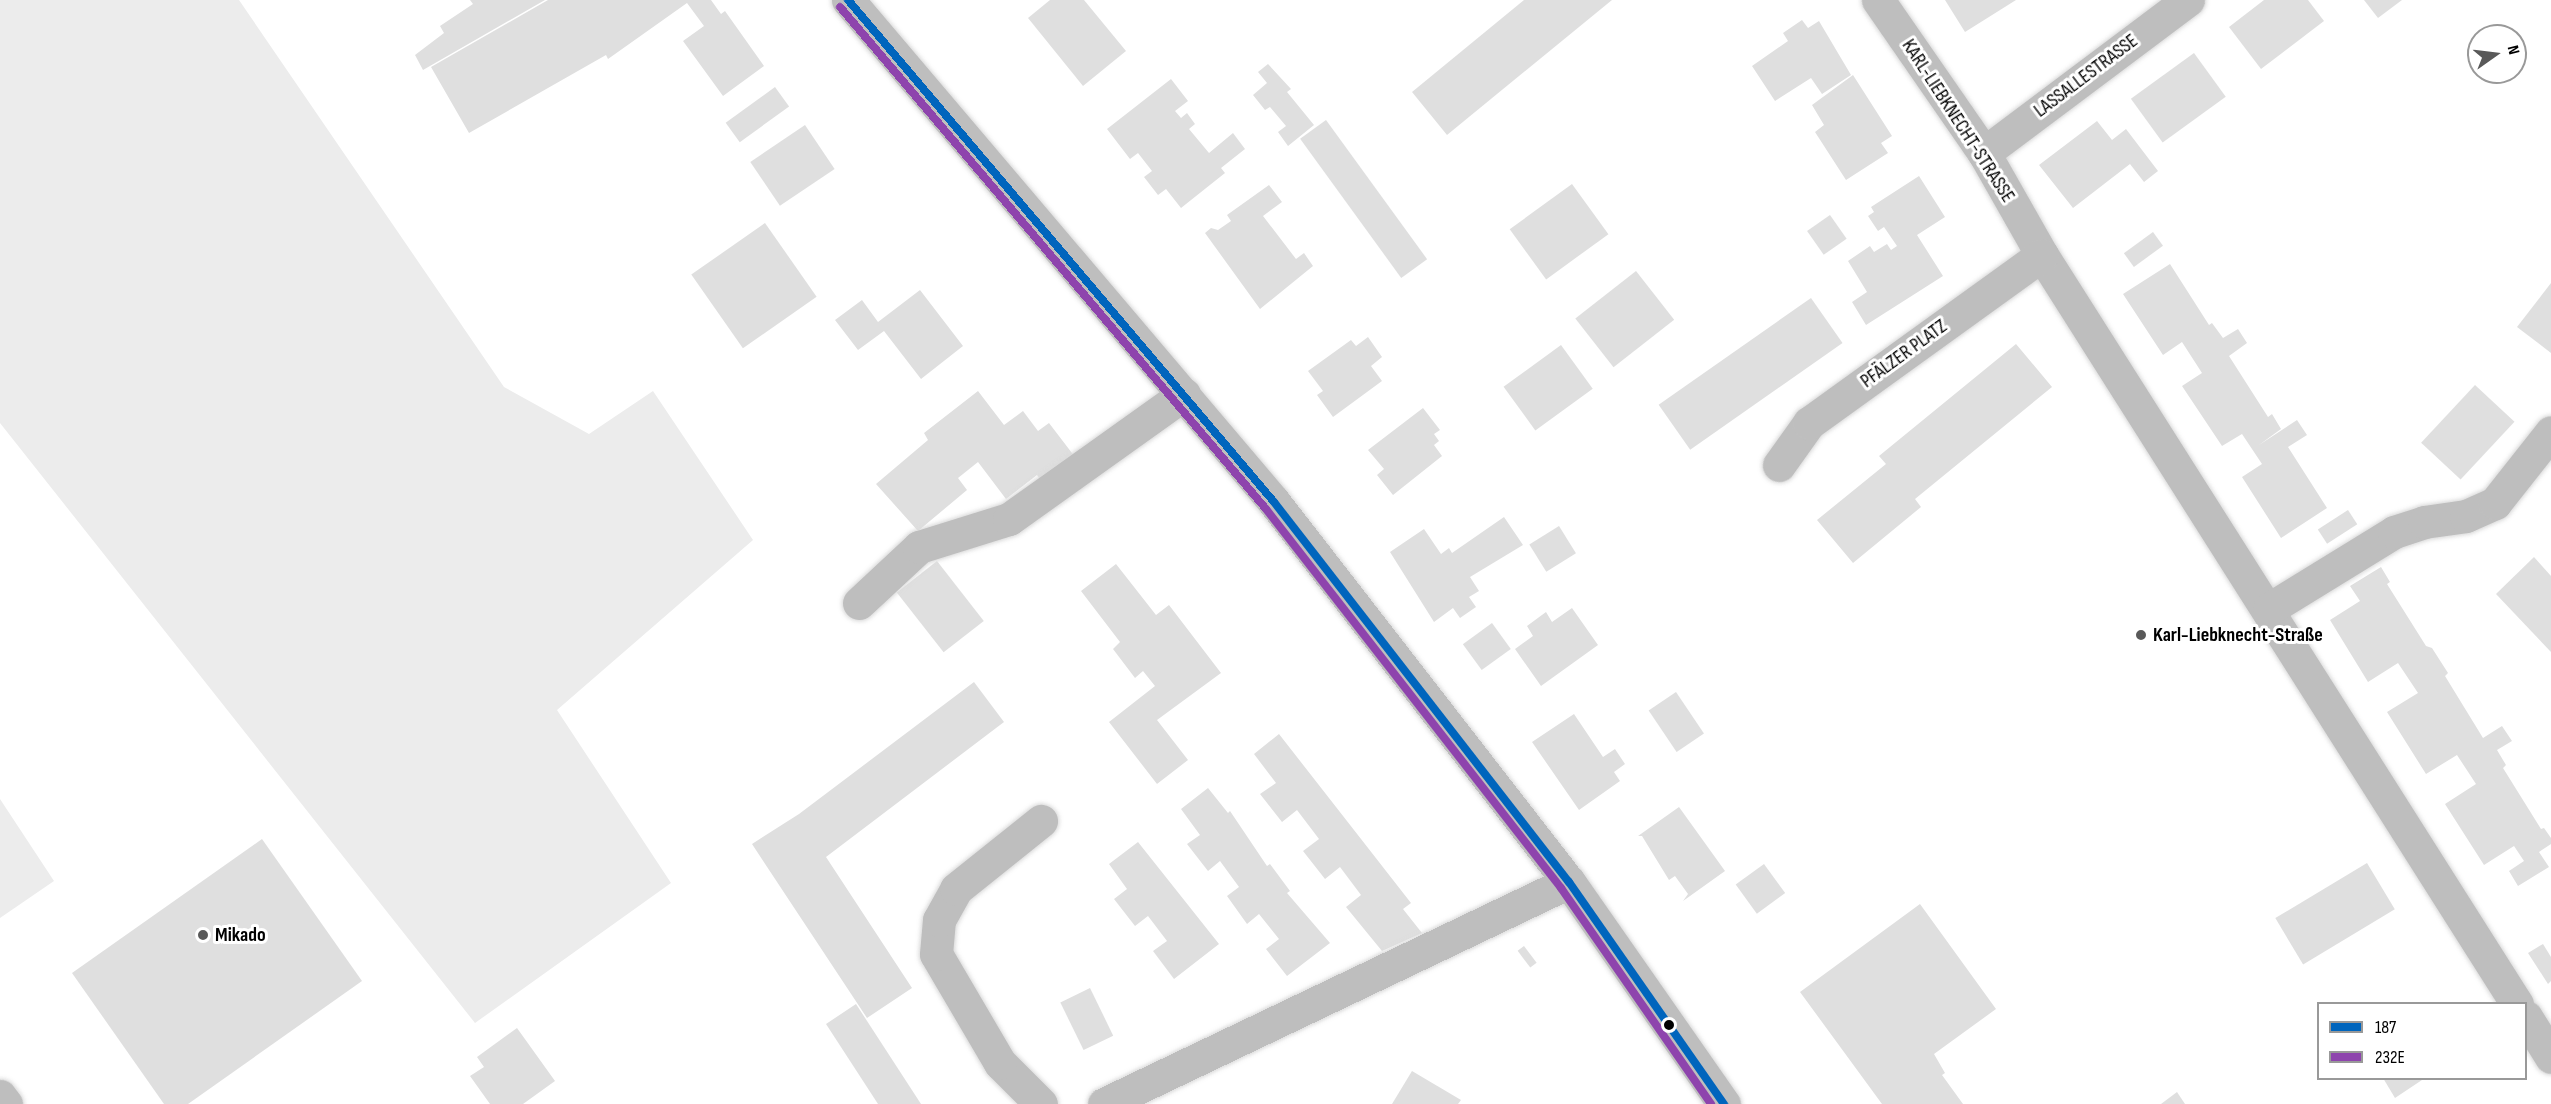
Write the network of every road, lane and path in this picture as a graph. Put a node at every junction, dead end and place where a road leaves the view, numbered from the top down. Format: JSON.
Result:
{"nodes":[{"id":1,"x":848,"y":0,"type":"edge"},
{"id":2,"x":1878,"y":0,"type":"edge"},
{"id":3,"x":2188,"y":0,"type":"edge"},
{"id":4,"x":1984,"y":153,"type":"junction"},
{"id":5,"x":2042,"y":255,"type":"junction"},
{"id":6,"x":1184,"y":394,"type":"junction"},
{"id":7,"x":2551,"y":432,"type":"edge"},
{"id":8,"x":1779,"y":465,"type":"dead end"},
{"id":9,"x":859,"y":603,"type":"dead end"},
{"id":10,"x":2269,"y":609,"type":"junction"},
{"id":11,"x":1041,"y":821,"type":"dead end"},
{"id":12,"x":1569,"y":882,"type":"junction"},
{"id":13,"x":2516,"y":1002,"type":"edge"},
{"id":14,"x":2527,"y":1019,"type":"edge"},
{"id":15,"x":2551,"y":1057,"type":"edge"},
{"id":16,"x":0,"y":1096,"type":"edge"},
{"id":17,"x":6,"y":1104,"type":"edge"},
{"id":18,"x":1041,"y":1104,"type":"edge"},
{"id":19,"x":1104,"y":1104,"type":"edge"},
{"id":20,"x":1724,"y":1104,"type":"edge"}],
"edges":[{"from":1,"to":6,"type":"street"},
{"from":2,"to":4,"type":"street","name":"KARL-LIEBKNECHT-STRASSE"},
{"from":3,"to":4,"type":"street","name":"LASSALLESTRASSE"},
{"from":4,"to":5,"type":"street","name":"KARL-LIEBKNECHT-STRASSE"},
{"from":5,"to":8,"type":"street","name":"PFÄLZER PLATZ"},
{"from":5,"to":10,"type":"street","name":"KARL-LIEBKNECHT-STRASSE"},
{"from":6,"to":9,"type":"street"},
{"from":6,"to":12,"type":"street"},
{"from":7,"to":10,"type":"street"},
{"from":10,"to":13,"type":"street","name":"KARL-LIEBKNECHT-STRASSE"},
{"from":11,"to":18,"type":"street"},
{"from":12,"to":19,"type":"street"},
{"from":12,"to":20,"type":"street"},
{"from":14,"to":15,"type":"street"},
{"from":16,"to":17,"type":"street"}]}
